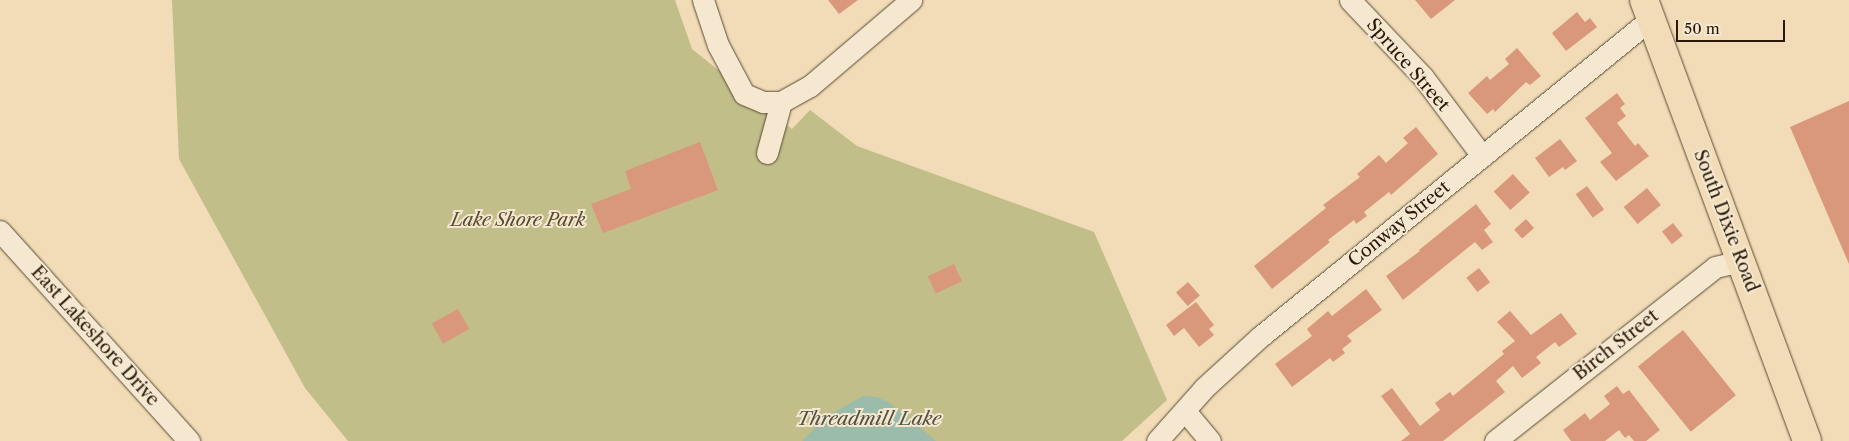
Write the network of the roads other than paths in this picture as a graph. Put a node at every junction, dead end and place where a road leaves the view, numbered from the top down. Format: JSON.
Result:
{"nodes":[{"id":1,"x":703,"y":0,"type":"edge"},
{"id":2,"x":911,"y":0,"type":"edge"},
{"id":3,"x":1350,"y":0,"type":"edge"},
{"id":4,"x":1648,"y":9,"type":"edge"},
{"id":5,"x":780,"y":102,"type":"junction"},
{"id":6,"x":767,"y":153,"type":"dead end"},
{"id":7,"x":1482,"y":156,"type":"junction"},
{"id":8,"x":0,"y":231,"type":"edge"},
{"id":9,"x":1742,"y":261,"type":"junction"},
{"id":10,"x":1185,"y":411,"type":"junction"},
{"id":11,"x":189,"y":441,"type":"edge"},
{"id":12,"x":1157,"y":441,"type":"edge"},
{"id":13,"x":1210,"y":441,"type":"edge"},
{"id":14,"x":1495,"y":441,"type":"edge"},
{"id":15,"x":1807,"y":441,"type":"edge"}],
"edges":[{"from":1,"to":5,"type":"street"},
{"from":2,"to":5,"type":"street"},
{"from":3,"to":7,"type":"street","name":"Spruce Street"},
{"from":4,"to":7,"type":"street","name":"Conway Street"},
{"from":4,"to":9,"type":"main road","name":"South Dixie Road"},
{"from":5,"to":6,"type":"street"},
{"from":7,"to":10,"type":"street","name":"Conway Street"},
{"from":8,"to":11,"type":"street","name":"East Lakeshore Drive"},
{"from":9,"to":14,"type":"street","name":"Birch Street"},
{"from":9,"to":15,"type":"main road","name":"South Dixie Road"},
{"from":10,"to":12,"type":"street","name":"Conway Street"},
{"from":10,"to":13,"type":"street"}]}
